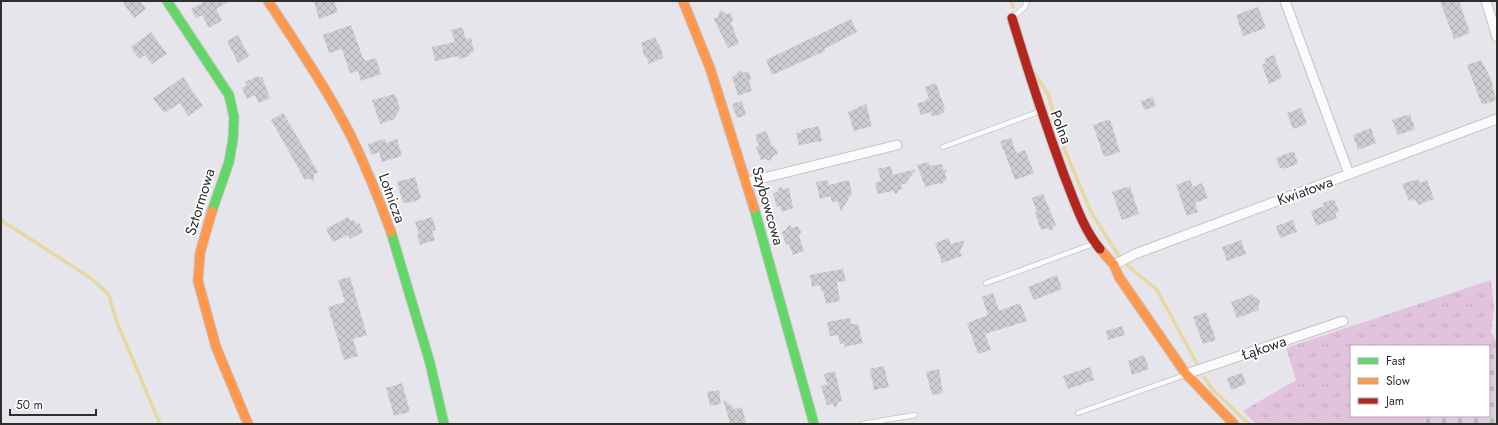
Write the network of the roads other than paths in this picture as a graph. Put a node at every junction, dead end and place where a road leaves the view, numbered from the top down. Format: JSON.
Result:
{"nodes":[{"id":1,"x":167,"y":1,"type":"edge"},
{"id":2,"x":268,"y":1,"type":"edge"},
{"id":3,"x":683,"y":1,"type":"edge"},
{"id":4,"x":1027,"y":1,"type":"edge"},
{"id":5,"x":1285,"y":1,"type":"edge"},
{"id":6,"x":1486,"y":1,"type":"edge"},
{"id":7,"x":1012,"y":18,"type":"joint"},
{"id":8,"x":1497,"y":37,"type":"edge"},
{"id":9,"x":1040,"y":111,"type":"junction"},
{"id":10,"x":1497,"y":119,"type":"edge"},
{"id":11,"x":897,"y":145,"type":"dead end"},
{"id":12,"x":943,"y":147,"type":"dead end"},
{"id":13,"x":1349,"y":174,"type":"junction"},
{"id":14,"x":747,"y":182,"type":"junction"},
{"id":15,"x":1095,"y":243,"type":"junction"},
{"id":16,"x":1114,"y":265,"type":"junction"},
{"id":17,"x":986,"y":283,"type":"dead end"},
{"id":18,"x":1343,"y":321,"type":"dead end"},
{"id":19,"x":1186,"y":374,"type":"junction"},
{"id":20,"x":1078,"y":414,"type":"dead end"},
{"id":21,"x":915,"y":415,"type":"dead end"},
{"id":22,"x":248,"y":424,"type":"edge"},
{"id":23,"x":444,"y":424,"type":"edge"},
{"id":24,"x":814,"y":424,"type":"edge"},
{"id":25,"x":862,"y":424,"type":"edge"},
{"id":26,"x":1234,"y":424,"type":"edge"}],
"edges":[{"from":1,"to":22,"type":"street","name":"Sztormowa"},
{"from":2,"to":23,"type":"street","name":"Lotnicza"},
{"from":3,"to":14,"type":"street","name":"Szybowcowa"},
{"from":4,"to":7,"type":"lane"},
{"from":5,"to":13,"type":"street"},
{"from":6,"to":8,"type":"street"},
{"from":7,"to":9,"type":"street","name":"Polna"},
{"from":9,"to":12,"type":"lane"},
{"from":9,"to":15,"type":"street","name":"Polna"},
{"from":10,"to":13,"type":"street","name":"Kwiatowa"},
{"from":11,"to":14,"type":"street"},
{"from":13,"to":16,"type":"street","name":"Kwiatowa"},
{"from":14,"to":24,"type":"street","name":"Szybowcowa"},
{"from":15,"to":16,"type":"street","name":"Polna"},
{"from":15,"to":17,"type":"lane"},
{"from":16,"to":19,"type":"street","name":"Polna"},
{"from":18,"to":19,"type":"street","name":"Łąkowa"},
{"from":19,"to":20,"type":"lane"},
{"from":19,"to":26,"type":"street","name":"Polna"},
{"from":21,"to":25,"type":"lane"}]}
